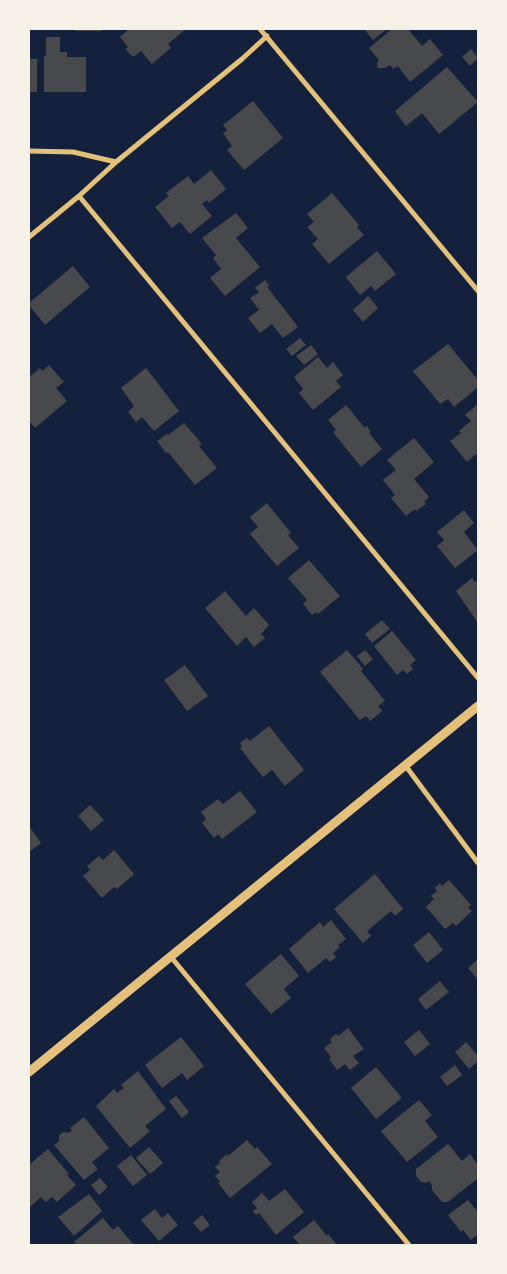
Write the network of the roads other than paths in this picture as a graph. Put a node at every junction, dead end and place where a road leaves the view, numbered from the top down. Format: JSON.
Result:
{"nodes":[{"id":1,"x":260,"y":29,"type":"edge"},
{"id":2,"x":267,"y":36,"type":"junction"},
{"id":3,"x":29,"y":151,"type":"edge"},
{"id":4,"x":116,"y":162,"type":"junction"},
{"id":5,"x":79,"y":196,"type":"junction"},
{"id":6,"x":29,"y":237,"type":"edge"},
{"id":7,"x":478,"y":291,"type":"edge"},
{"id":8,"x":478,"y":678,"type":"edge"},
{"id":9,"x":478,"y":706,"type":"edge"},
{"id":10,"x":405,"y":765,"type":"junction"},
{"id":11,"x":478,"y":863,"type":"edge"},
{"id":12,"x":171,"y":957,"type":"junction"},
{"id":13,"x":29,"y":1072,"type":"edge"},
{"id":14,"x":409,"y":1245,"type":"edge"}],
"edges":[{"from":1,"to":2,"type":"street"},
{"from":2,"to":4,"type":"street"},
{"from":2,"to":7,"type":"street"},
{"from":3,"to":4,"type":"street"},
{"from":4,"to":5,"type":"street"},
{"from":5,"to":6,"type":"street"},
{"from":5,"to":8,"type":"street"},
{"from":9,"to":10,"type":"street"},
{"from":10,"to":11,"type":"street"},
{"from":10,"to":12,"type":"street"},
{"from":12,"to":13,"type":"street"},
{"from":12,"to":14,"type":"street"}]}
